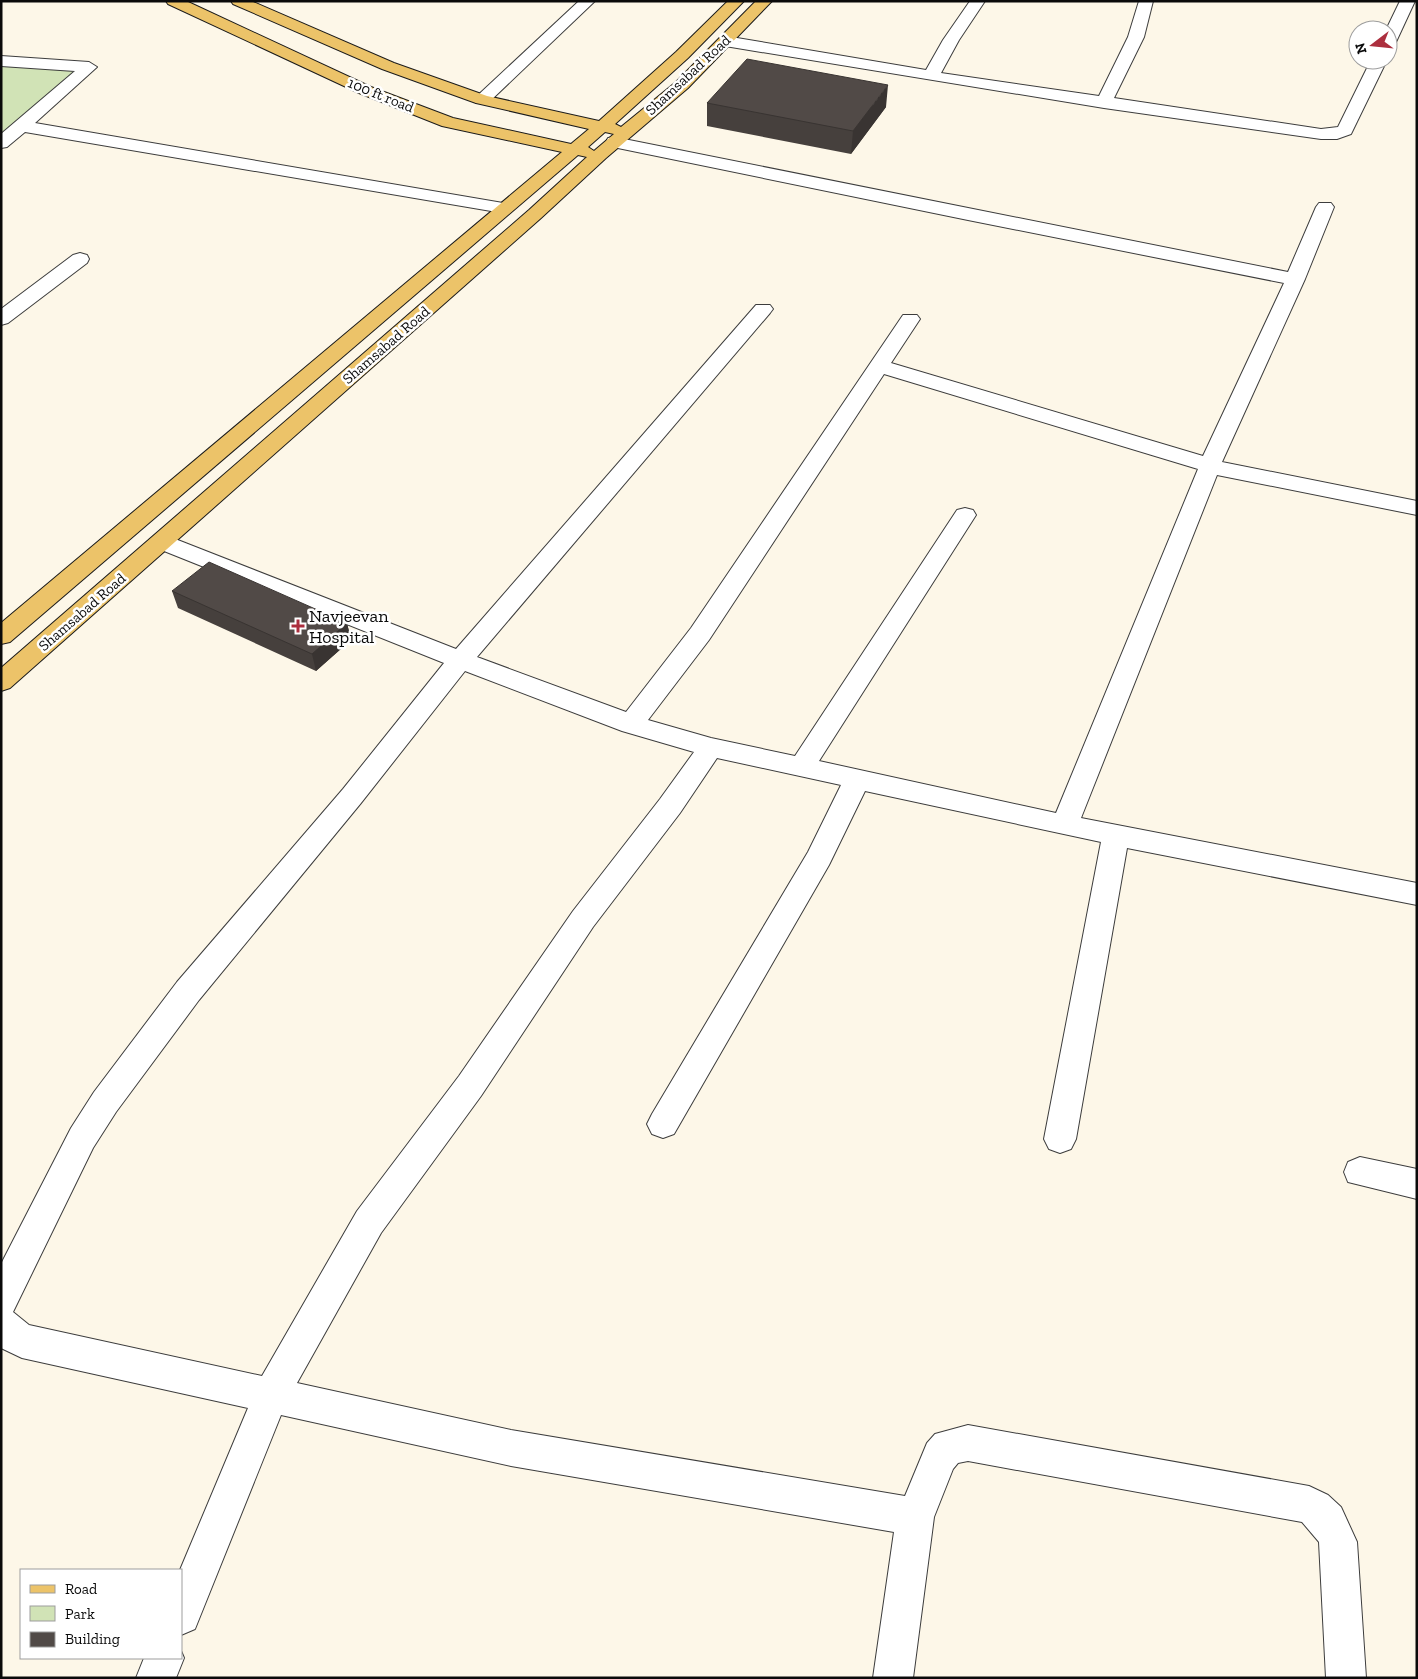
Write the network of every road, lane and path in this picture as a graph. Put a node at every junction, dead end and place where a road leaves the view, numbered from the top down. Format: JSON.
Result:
{"nodes":[{"id":1,"x":173,"y":1,"type":"edge"},
{"id":2,"x":238,"y":1,"type":"edge"},
{"id":3,"x":588,"y":1,"type":"edge"},
{"id":4,"x":738,"y":1,"type":"edge"},
{"id":5,"x":765,"y":1,"type":"edge"},
{"id":6,"x":978,"y":1,"type":"edge"},
{"id":7,"x":1146,"y":1,"type":"edge"},
{"id":8,"x":1408,"y":1,"type":"edge"},
{"id":9,"x":1398,"y":22,"type":"edge"},
{"id":10,"x":725,"y":41,"type":"junction"},
{"id":11,"x":1,"y":61,"type":"edge"},
{"id":12,"x":1374,"y":70,"type":"edge"},
{"id":13,"x":932,"y":76,"type":"junction"},
{"id":14,"x":482,"y":100,"type":"junction"},
{"id":15,"x":1104,"y":103,"type":"junction"},
{"id":16,"x":22,"y":126,"type":"junction"},
{"id":17,"x":602,"y":126,"type":"junction"},
{"id":18,"x":1,"y":143,"type":"edge"},
{"id":19,"x":614,"y":143,"type":"junction"},
{"id":20,"x":574,"y":150,"type":"junction"},
{"id":21,"x":1325,"y":207,"type":"dead end"},
{"id":22,"x":503,"y":208,"type":"junction"},
{"id":23,"x":80,"y":259,"type":"dead end"},
{"id":24,"x":1295,"y":279,"type":"junction"},
{"id":25,"x":763,"y":309,"type":"dead end"},
{"id":26,"x":1,"y":319,"type":"edge"},
{"id":27,"x":910,"y":319,"type":"dead end"},
{"id":28,"x":880,"y":366,"type":"junction"},
{"id":29,"x":1210,"y":465,"type":"junction"},
{"id":30,"x":1417,"y":508,"type":"edge"},
{"id":31,"x":965,"y":515,"type":"dead end"},
{"id":32,"x":162,"y":542,"type":"junction"},
{"id":33,"x":1,"y":636,"type":"edge"},
{"id":34,"x":460,"y":660,"type":"junction"},
{"id":35,"x":1,"y":682,"type":"edge"},
{"id":36,"x":631,"y":724,"type":"junction"},
{"id":37,"x":712,"y":747,"type":"junction"},
{"id":38,"x":801,"y":767,"type":"junction"},
{"id":39,"x":858,"y":778,"type":"junction"},
{"id":40,"x":1065,"y":825,"type":"junction"},
{"id":41,"x":1116,"y":835,"type":"junction"},
{"id":42,"x":1417,"y":894,"type":"edge"},
{"id":43,"x":663,"y":1124,"type":"dead end"},
{"id":44,"x":1060,"y":1139,"type":"dead end"},
{"id":45,"x":1360,"y":1172,"type":"dead end"},
{"id":46,"x":1417,"y":1184,"type":"edge"},
{"id":47,"x":1,"y":1300,"type":"edge"},
{"id":48,"x":1,"y":1324,"type":"edge"},
{"id":49,"x":271,"y":1395,"type":"junction"},
{"id":50,"x":915,"y":1517,"type":"junction"},
{"id":51,"x":182,"y":1613,"type":"edge"},
{"id":52,"x":164,"y":1659,"type":"edge"},
{"id":53,"x":156,"y":1678,"type":"edge"},
{"id":54,"x":893,"y":1678,"type":"edge"},
{"id":55,"x":1346,"y":1678,"type":"edge"}],
"edges":[{"from":1,"to":20,"type":"main road","name":"100 ft road"},
{"from":2,"to":14,"type":"main road","name":"100 ft road"},
{"from":3,"to":14,"type":"street"},
{"from":4,"to":17,"type":"main road","name":"Shamsabad Road"},
{"from":5,"to":10,"type":"main road","name":"Shamsabad Road"},
{"from":6,"to":13,"type":"street"},
{"from":7,"to":15,"type":"street"},
{"from":8,"to":9,"type":"street"},
{"from":10,"to":13,"type":"street"},
{"from":10,"to":19,"type":"main road","name":"Shamsabad Road"},
{"from":11,"to":16,"type":"street"},
{"from":12,"to":15,"type":"street"},
{"from":13,"to":15,"type":"street"},
{"from":14,"to":17,"type":"main road","name":"100 ft road"},
{"from":16,"to":18,"type":"street"},
{"from":16,"to":22,"type":"street"},
{"from":17,"to":19,"type":"main road","name":"100 ft road"},
{"from":17,"to":20,"type":"main road","name":"Shamsabad Road"},
{"from":19,"to":20,"type":"main road","name":"100 ft road"},
{"from":19,"to":24,"type":"street"},
{"from":19,"to":32,"type":"main road","name":"Shamsabad Road"},
{"from":20,"to":22,"type":"main road","name":"Shamsabad Road"},
{"from":21,"to":24,"type":"street"},
{"from":22,"to":33,"type":"main road","name":"Shamsabad Road"},
{"from":23,"to":26,"type":"street"},
{"from":24,"to":29,"type":"street"},
{"from":25,"to":34,"type":"street"},
{"from":27,"to":28,"type":"street"},
{"from":28,"to":29,"type":"street"},
{"from":28,"to":36,"type":"street"},
{"from":29,"to":30,"type":"street"},
{"from":29,"to":40,"type":"street"},
{"from":31,"to":38,"type":"street"},
{"from":32,"to":34,"type":"street"},
{"from":32,"to":35,"type":"main road","name":"Shamsabad Road"},
{"from":34,"to":36,"type":"street"},
{"from":34,"to":47,"type":"street"},
{"from":36,"to":37,"type":"street"},
{"from":37,"to":38,"type":"street"},
{"from":37,"to":49,"type":"street"},
{"from":38,"to":39,"type":"street"},
{"from":39,"to":40,"type":"street"},
{"from":39,"to":43,"type":"street"},
{"from":40,"to":41,"type":"street"},
{"from":41,"to":42,"type":"street"},
{"from":41,"to":44,"type":"street"},
{"from":45,"to":46,"type":"street"},
{"from":48,"to":49,"type":"street"},
{"from":49,"to":50,"type":"street"},
{"from":49,"to":51,"type":"street"},
{"from":50,"to":54,"type":"street"},
{"from":50,"to":55,"type":"street"},
{"from":52,"to":53,"type":"street"}]}
